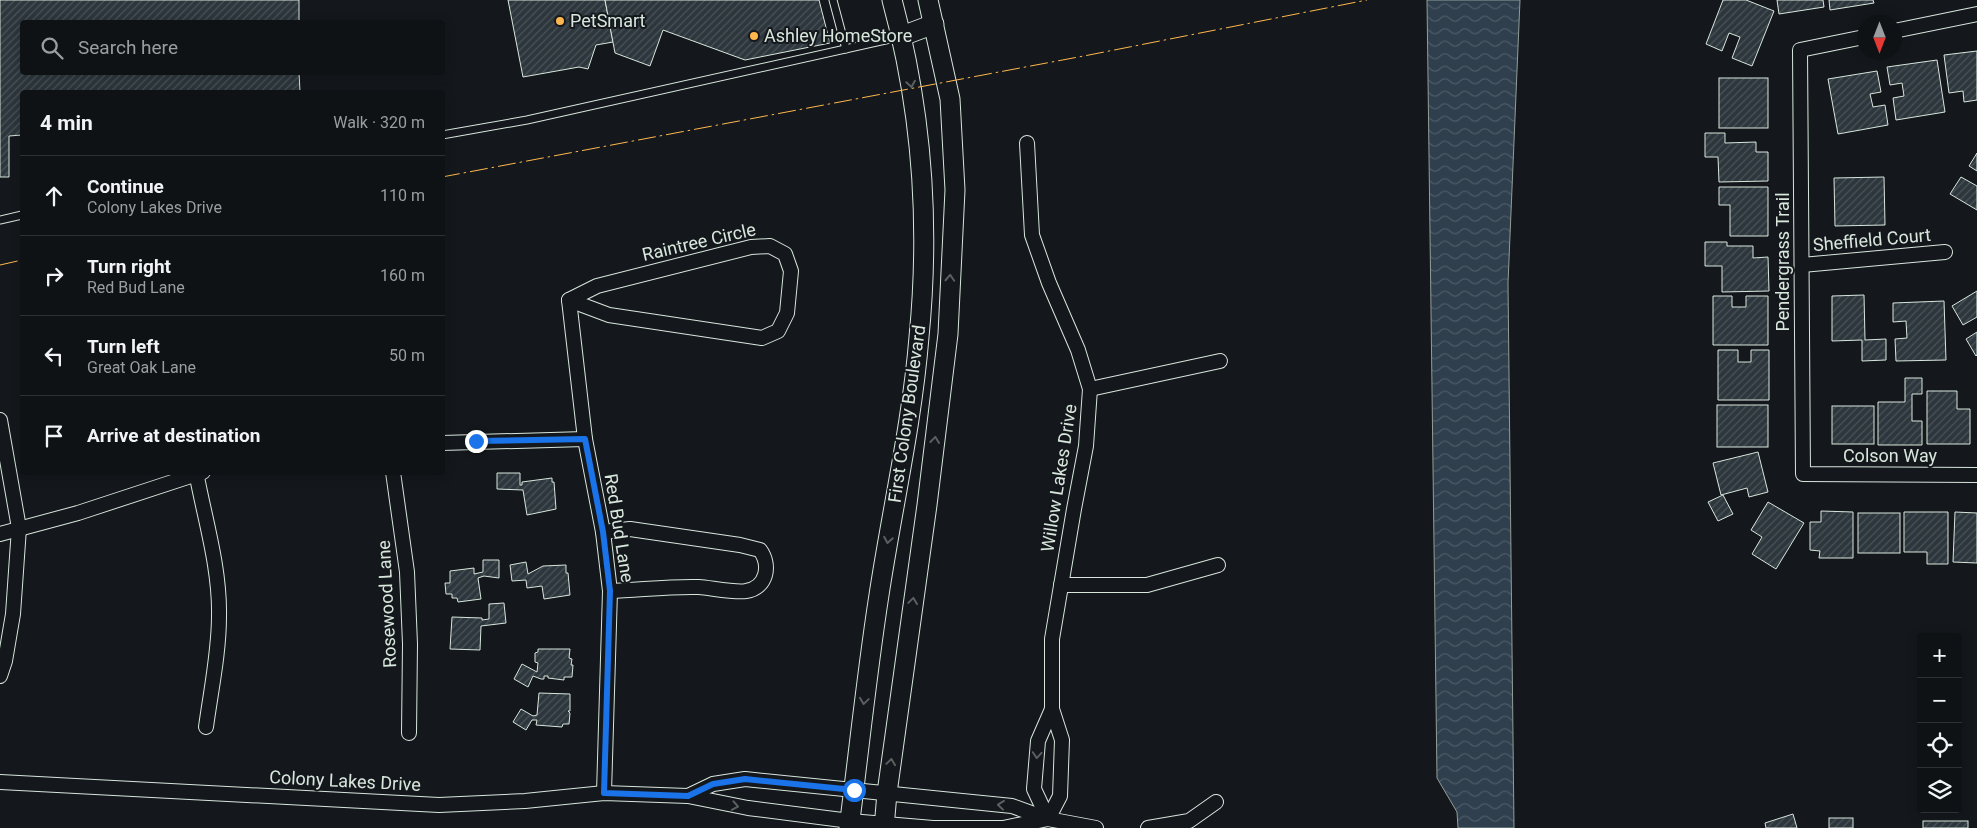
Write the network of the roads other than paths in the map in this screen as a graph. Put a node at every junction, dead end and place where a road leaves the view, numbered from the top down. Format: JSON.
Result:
{"nodes":[{"id":1,"x":833,"y":0,"type":"edge"},
{"id":2,"x":892,"y":0,"type":"edge"},
{"id":3,"x":928,"y":0,"type":"edge"},
{"id":4,"x":1977,"y":14,"type":"edge"},
{"id":5,"x":934,"y":24,"type":"junction"},
{"id":6,"x":1902,"y":29,"type":"edge"},
{"id":7,"x":902,"y":36,"type":"junction"},
{"id":8,"x":1857,"y":38,"type":"edge"},
{"id":9,"x":846,"y":49,"type":"junction"},
{"id":10,"x":445,"y":134,"type":"edge"},
{"id":11,"x":1027,"y":143,"type":"dead end"},
{"id":12,"x":20,"y":215,"type":"edge"},
{"id":13,"x":0,"y":220,"type":"edge"},
{"id":14,"x":1945,"y":252,"type":"dead end"},
{"id":15,"x":1802,"y":265,"type":"junction"},
{"id":16,"x":570,"y":300,"type":"junction"},
{"id":17,"x":1220,"y":362,"type":"dead end"},
{"id":18,"x":1090,"y":389,"type":"junction"},
{"id":19,"x":0,"y":420,"type":"edge"},
{"id":20,"x":585,"y":439,"type":"junction"},
{"id":21,"x":445,"y":443,"type":"edge"},
{"id":22,"x":1803,"y":474,"type":"joint"},
{"id":23,"x":192,"y":475,"type":"edge"},
{"id":24,"x":198,"y":475,"type":"edge"},
{"id":25,"x":393,"y":475,"type":"edge"},
{"id":26,"x":1977,"y":475,"type":"edge"},
{"id":27,"x":895,"y":502,"type":"junction"},
{"id":28,"x":927,"y":505,"type":"junction"},
{"id":29,"x":19,"y":528,"type":"junction"},
{"id":30,"x":603,"y":532,"type":"junction"},
{"id":31,"x":0,"y":534,"type":"edge"},
{"id":32,"x":1218,"y":565,"type":"dead end"},
{"id":33,"x":1061,"y":585,"type":"junction"},
{"id":34,"x":610,"y":591,"type":"junction"},
{"id":35,"x":0,"y":676,"type":"edge"},
{"id":36,"x":1052,"y":709,"type":"junction"},
{"id":37,"x":206,"y":727,"type":"dead end"},
{"id":38,"x":409,"y":733,"type":"dead end"},
{"id":39,"x":0,"y":782,"type":"edge"},
{"id":40,"x":854,"y":790,"type":"junction"},
{"id":41,"x":604,"y":793,"type":"junction"},
{"id":42,"x":887,"y":793,"type":"junction"},
{"id":43,"x":688,"y":796,"type":"junction"},
{"id":44,"x":1216,"y":802,"type":"dead end"},
{"id":45,"x":1048,"y":819,"type":"junction"},
{"id":46,"x":849,"y":824,"type":"edge"},
{"id":47,"x":884,"y":826,"type":"edge"},
{"id":48,"x":1096,"y":828,"type":"edge"},
{"id":49,"x":1148,"y":828,"type":"edge"}],
"edges":[{"from":1,"to":9,"type":"lane"},
{"from":2,"to":7,"type":"main road","name":"First Colony Boulevard"},
{"from":3,"to":5,"type":"main road","name":"First Colony Boulevard"},
{"from":4,"to":6,"type":"street"},
{"from":5,"to":7,"type":"main road"},
{"from":28,"to":5,"type":"main road","name":"First Colony Boulevard","one_way":true},
{"from":7,"to":9,"type":"lane"},
{"from":7,"to":27,"type":"main road","name":"First Colony Boulevard","one_way":true},
{"from":8,"to":15,"type":"street","name":"Pendergrass Trail"},
{"from":9,"to":10,"type":"lane"},
{"from":11,"to":18,"type":"street","name":"Willow Lakes Drive"},
{"from":12,"to":13,"type":"lane"},
{"from":14,"to":15,"type":"street","name":"Sheffield Court"},
{"from":15,"to":22,"type":"street","name":"Pendergrass Trail"},
{"from":16,"to":16,"type":"street","name":"Raintree Circle"},
{"from":16,"to":20,"type":"street","name":"Red Bud Lane"},
{"from":17,"to":18,"type":"street"},
{"from":18,"to":33,"type":"street","name":"Willow Lakes Drive"},
{"from":19,"to":29,"type":"street"},
{"from":20,"to":21,"type":"street"},
{"from":20,"to":30,"type":"street","name":"Red Bud Lane"},
{"from":22,"to":26,"type":"street","name":"Colson Way"},
{"from":23,"to":29,"type":"street"},
{"from":24,"to":37,"type":"street"},
{"from":25,"to":38,"type":"street","name":"Rosewood Lane"},
{"from":27,"to":28,"type":"main road"},
{"from":27,"to":40,"type":"main road","name":"First Colony Boulevard","one_way":true},
{"from":42,"to":28,"type":"main road","name":"First Colony Boulevard","one_way":true},
{"from":29,"to":31,"type":"street"},
{"from":29,"to":35,"type":"street"},
{"from":30,"to":34,"type":"street","name":"Red Bud Lane"},
{"from":30,"to":34,"type":"street"},
{"from":32,"to":33,"type":"street"},
{"from":33,"to":36,"type":"street","name":"Willow Lakes Drive"},
{"from":34,"to":41,"type":"street","name":"Red Bud Lane"},
{"from":36,"to":45,"type":"street","name":"Willow Lakes Drive"},
{"from":36,"to":45,"type":"street","name":"Willow Lakes Drive","one_way":true},
{"from":39,"to":41,"type":"street","name":"Colony Lakes Drive"},
{"from":40,"to":42,"type":"street","name":"Colony Lakes Drive"},
{"from":40,"to":43,"type":"street","name":"Colony Lakes Drive"},
{"from":40,"to":46,"type":"main road","name":"First Colony Boulevard"},
{"from":41,"to":43,"type":"street","name":"Colony Lakes Drive"},
{"from":45,"to":42,"type":"street","name":"Colony Lakes Drive","one_way":true},
{"from":42,"to":47,"type":"main road","name":"First Colony Boulevard"},
{"from":43,"to":46,"type":"street","name":"Colony Lakes Drive","one_way":true},
{"from":44,"to":49,"type":"street"},
{"from":45,"to":47,"type":"street","name":"Colony Lakes Drive"},
{"from":45,"to":48,"type":"street","name":"Colony Lakes Drive"},
{"from":46,"to":47,"type":"street","name":"Colony Lakes Drive"}]}
